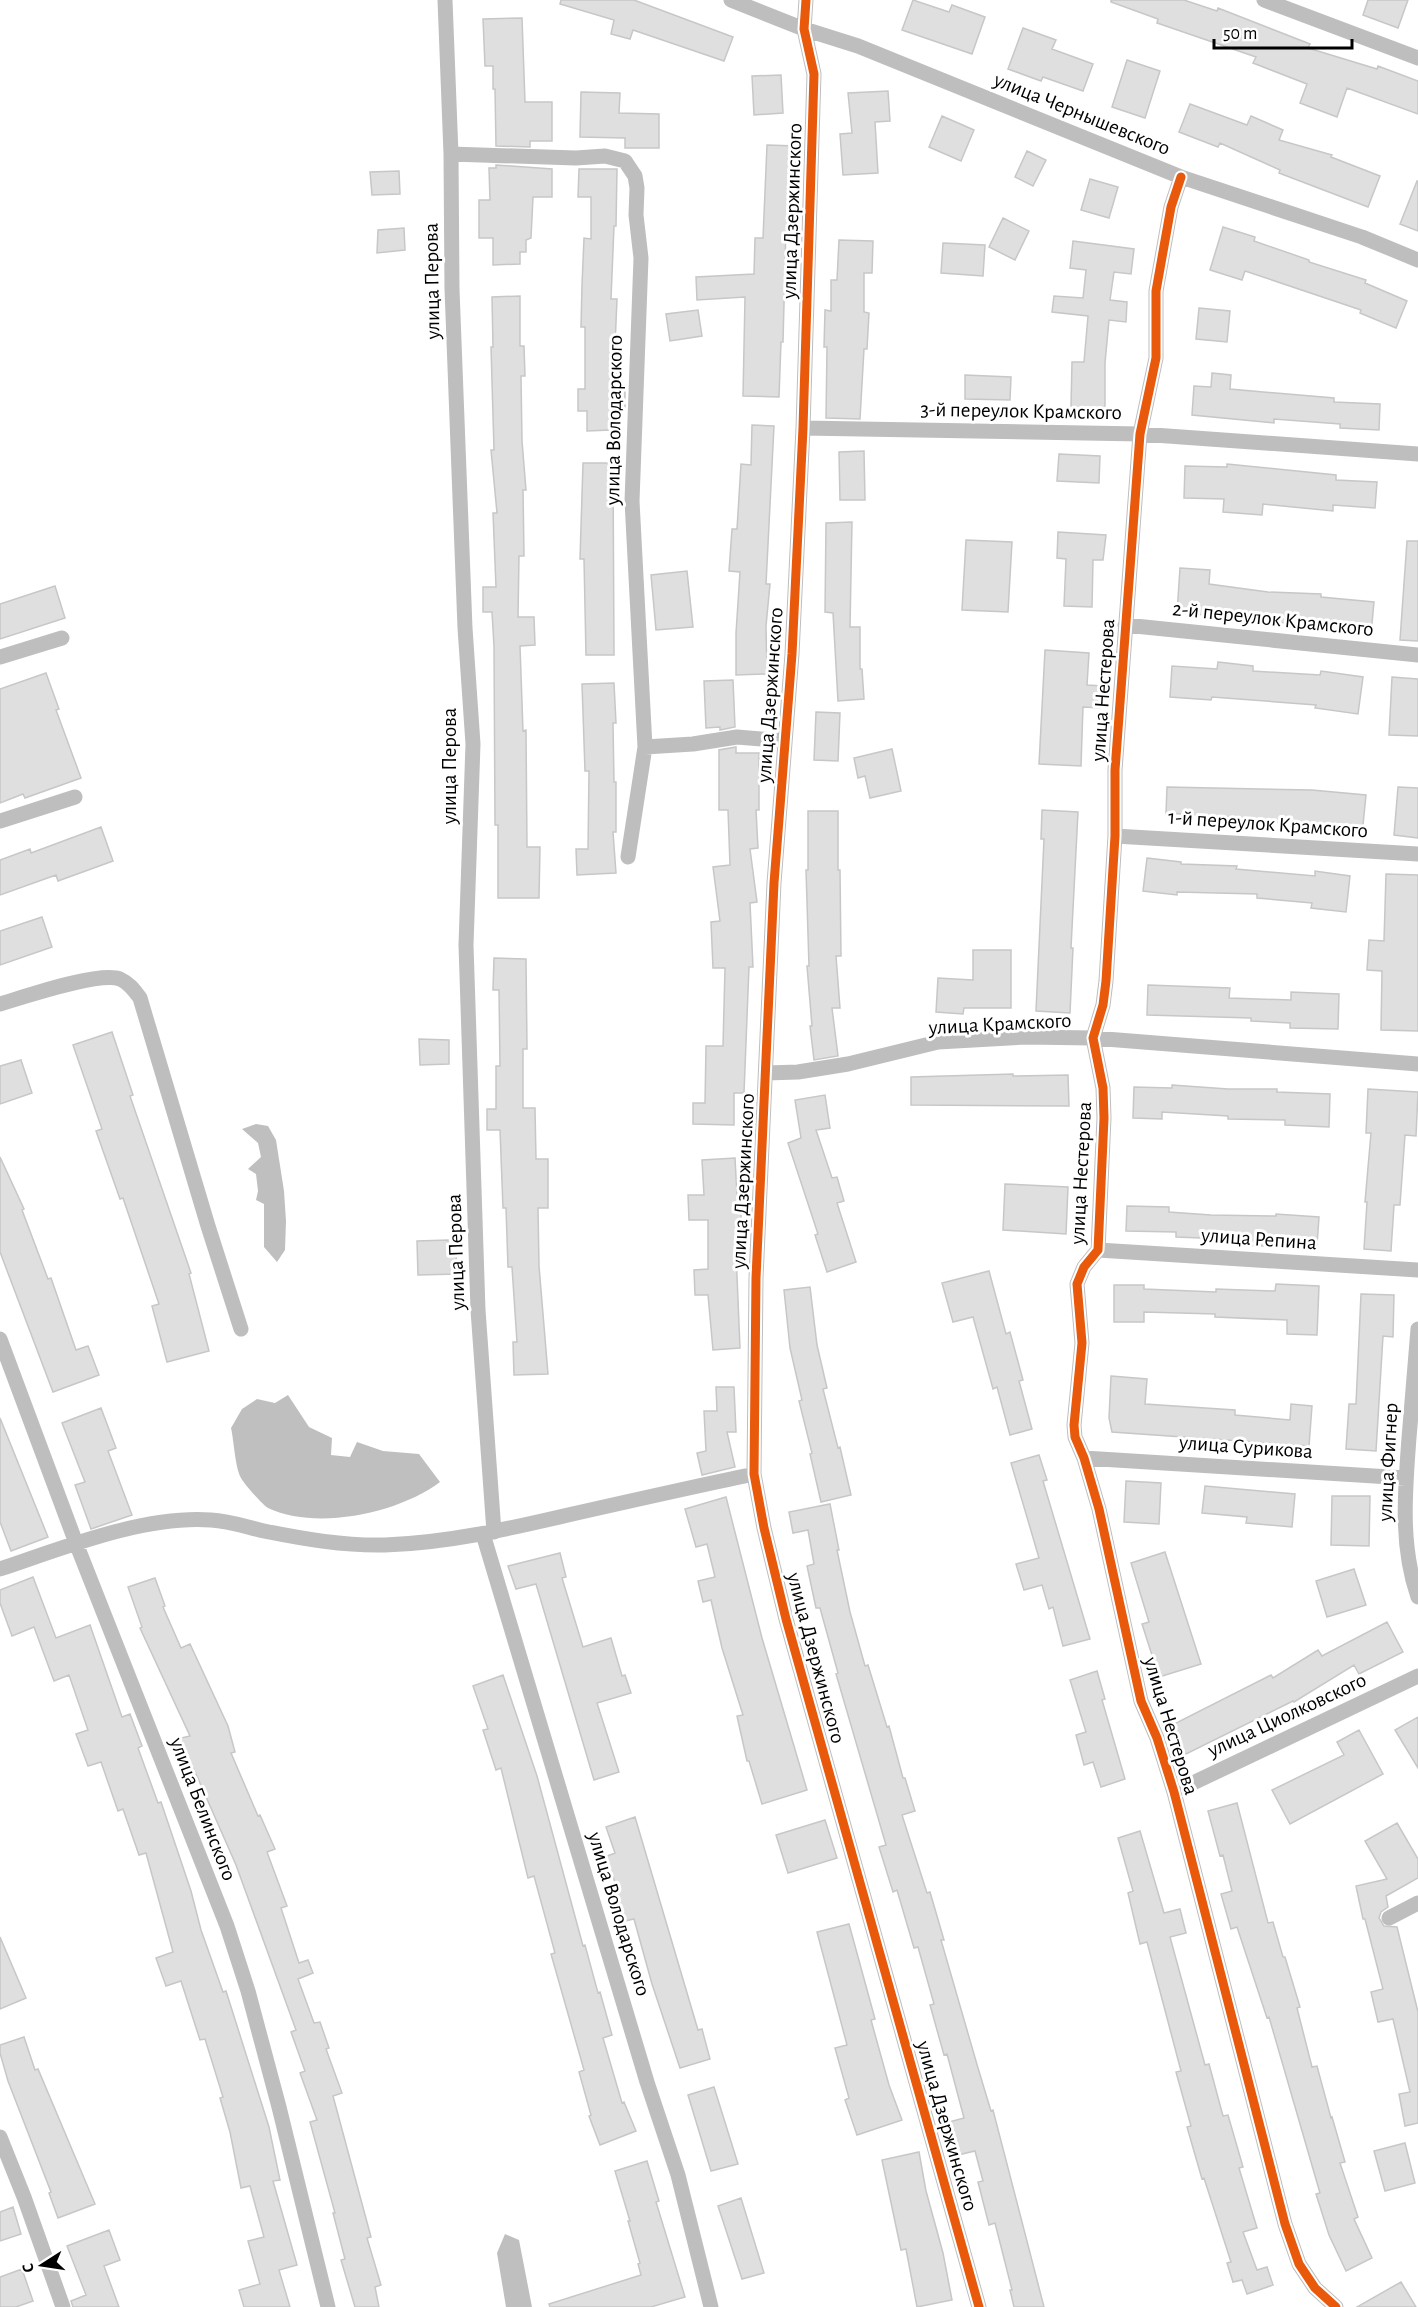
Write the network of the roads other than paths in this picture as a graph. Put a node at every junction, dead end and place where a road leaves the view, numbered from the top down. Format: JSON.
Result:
{"nodes":[{"id":1,"x":445,"y":0,"type":"edge"},
{"id":2,"x":731,"y":0,"type":"edge"},
{"id":3,"x":806,"y":0,"type":"edge"},
{"id":4,"x":1264,"y":0,"type":"edge"},
{"id":5,"x":804,"y":29,"type":"junction"},
{"id":6,"x":1418,"y":58,"type":"edge"},
{"id":7,"x":451,"y":154,"type":"junction"},
{"id":8,"x":1181,"y":177,"type":"junction"},
{"id":9,"x":1418,"y":260,"type":"edge"},
{"id":10,"x":803,"y":428,"type":"junction"},
{"id":11,"x":1140,"y":434,"type":"junction"},
{"id":12,"x":1418,"y":454,"type":"edge"},
{"id":13,"x":1125,"y":625,"type":"junction"},
{"id":14,"x":62,"y":638,"type":"dead end"},
{"id":15,"x":1418,"y":655,"type":"edge"},
{"id":16,"x":0,"y":657,"type":"edge"},
{"id":17,"x":785,"y":741,"type":"junction"},
{"id":18,"x":645,"y":747,"type":"junction"},
{"id":19,"x":75,"y":797,"type":"dead end"},
{"id":20,"x":0,"y":821,"type":"edge"},
{"id":21,"x":1115,"y":836,"type":"junction"},
{"id":22,"x":1418,"y":854,"type":"edge"},
{"id":23,"x":628,"y":857,"type":"dead end"},
{"id":24,"x":0,"y":1004,"type":"edge"},
{"id":25,"x":1094,"y":1038,"type":"junction"},
{"id":26,"x":1418,"y":1064,"type":"edge"},
{"id":27,"x":766,"y":1073,"type":"junction"},
{"id":28,"x":1098,"y":1250,"type":"junction"},
{"id":29,"x":1418,"y":1270,"type":"edge"},
{"id":30,"x":241,"y":1329,"type":"dead end"},
{"id":31,"x":1418,"y":1329,"type":"edge"},
{"id":32,"x":0,"y":1339,"type":"edge"},
{"id":33,"x":1413,"y":1454,"type":"edge"},
{"id":34,"x":1084,"y":1458,"type":"junction"},
{"id":35,"x":754,"y":1474,"type":"junction"},
{"id":36,"x":1406,"y":1478,"type":"junction"},
{"id":37,"x":488,"y":1533,"type":"junction"},
{"id":38,"x":76,"y":1543,"type":"junction"},
{"id":39,"x":0,"y":1569,"type":"edge"},
{"id":40,"x":1418,"y":1597,"type":"edge"},
{"id":41,"x":1418,"y":1676,"type":"edge"},
{"id":42,"x":1174,"y":1792,"type":"junction"},
{"id":43,"x":1418,"y":1903,"type":"edge"},
{"id":44,"x":1389,"y":1918,"type":"dead end"},
{"id":45,"x":0,"y":2137,"type":"edge"},
{"id":46,"x":63,"y":2307,"type":"edge"},
{"id":47,"x":328,"y":2307,"type":"edge"},
{"id":48,"x":711,"y":2307,"type":"edge"},
{"id":49,"x":979,"y":2307,"type":"edge"},
{"id":50,"x":1336,"y":2307,"type":"edge"}],
"edges":[{"from":1,"to":7,"type":"street","name":"улица Перова"},
{"from":2,"to":5,"type":"street","name":"улица Чернышевского"},
{"from":3,"to":5,"type":"street","name":"улица Дзержинского"},
{"from":4,"to":6,"type":"street"},
{"from":5,"to":8,"type":"street","name":"улица Чернышевского"},
{"from":5,"to":10,"type":"street","name":"улица Дзержинского"},
{"from":7,"to":18,"type":"street","name":"улица Володарского"},
{"from":7,"to":37,"type":"street","name":"улица Перова"},
{"from":8,"to":9,"type":"street","name":"улица Чернышевского"},
{"from":8,"to":11,"type":"street","name":"улица Нестерова"},
{"from":10,"to":11,"type":"street","name":"3-й переулок Крамского"},
{"from":10,"to":17,"type":"street","name":"улица Дзержинского"},
{"from":11,"to":12,"type":"street","name":"3-й переулок Крамского"},
{"from":11,"to":13,"type":"street","name":"улица Нестерова"},
{"from":13,"to":15,"type":"street","name":"2-й переулок Крамского"},
{"from":13,"to":21,"type":"street","name":"улица Нестерова"},
{"from":14,"to":16,"type":"street"},
{"from":17,"to":18,"type":"street"},
{"from":17,"to":27,"type":"street","name":"улица Дзержинского"},
{"from":18,"to":23,"type":"street","name":"улица Володарского"},
{"from":19,"to":20,"type":"street"},
{"from":21,"to":22,"type":"street","name":"1-й переулок Крамского"},
{"from":21,"to":25,"type":"street","name":"улица Нестерова"},
{"from":24,"to":30,"type":"street"},
{"from":25,"to":26,"type":"street","name":"улица Крамского"},
{"from":25,"to":27,"type":"street","name":"улица Крамского"},
{"from":25,"to":28,"type":"street","name":"улица Нестерова"},
{"from":27,"to":35,"type":"street","name":"улица Дзержинского"},
{"from":28,"to":29,"type":"street","name":"улица Репина"},
{"from":28,"to":34,"type":"street","name":"улица Нестерова"},
{"from":31,"to":33,"type":"street","name":"улица Фигнер"},
{"from":32,"to":38,"type":"street","name":"улица Белинского"},
{"from":33,"to":36,"type":"street","name":"улица Фигнер"},
{"from":34,"to":36,"type":"street","name":"улица Сурикова"},
{"from":34,"to":42,"type":"street","name":"улица Нестерова"},
{"from":35,"to":37,"type":"street"},
{"from":35,"to":49,"type":"street","name":"улица Дзержинского"},
{"from":36,"to":40,"type":"street","name":"улица Фигнер"},
{"from":37,"to":38,"type":"street"},
{"from":37,"to":48,"type":"street","name":"улица Володарского"},
{"from":38,"to":39,"type":"street"},
{"from":38,"to":47,"type":"street","name":"улица Белинского"},
{"from":41,"to":42,"type":"street","name":"улица Циолковского"},
{"from":42,"to":50,"type":"street","name":"улица Нестерова"},
{"from":43,"to":44,"type":"street"},
{"from":45,"to":46,"type":"street"}]}
